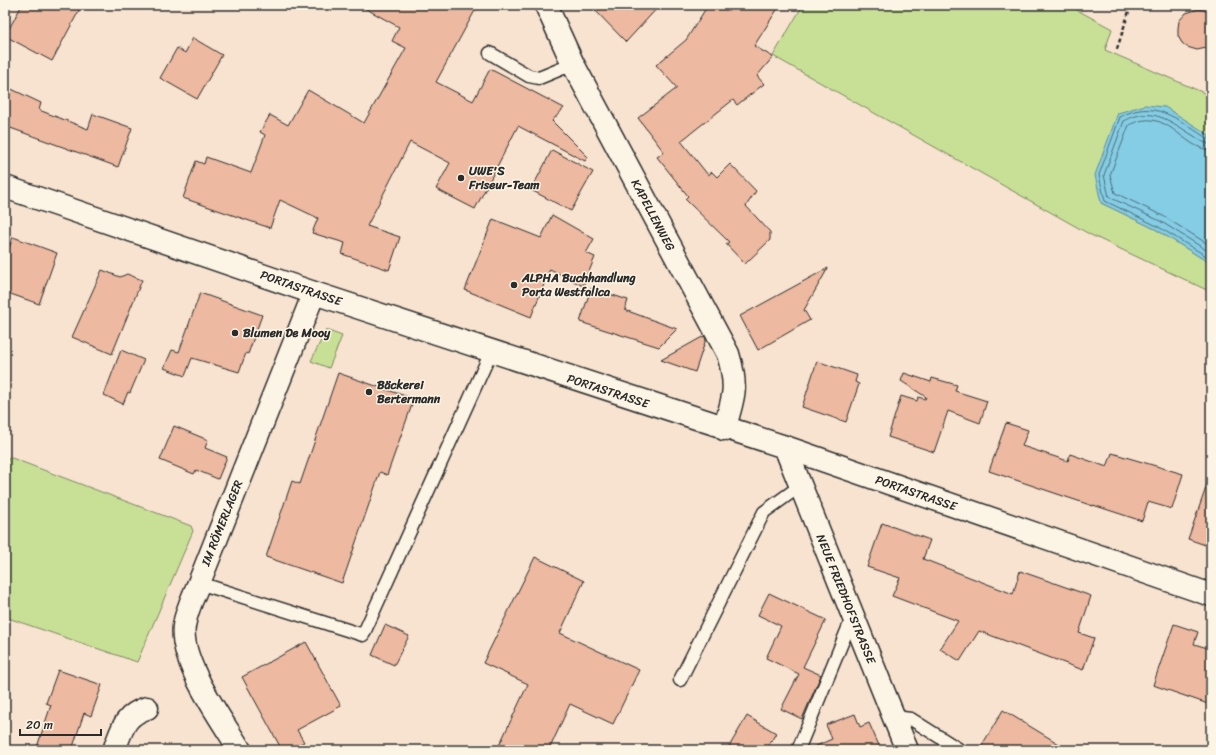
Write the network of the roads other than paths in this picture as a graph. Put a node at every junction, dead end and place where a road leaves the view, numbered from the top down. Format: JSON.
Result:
{"nodes":[{"id":1,"x":546,"y":5,"type":"edge"},
{"id":2,"x":490,"y":53,"type":"dead end"},
{"id":3,"x":573,"y":64,"type":"junction"},
{"id":4,"x":5,"y":187,"type":"edge"},
{"id":5,"x":314,"y":293,"type":"junction"},
{"id":6,"x":491,"y":352,"type":"junction"},
{"id":7,"x":724,"y":429,"type":"junction"},
{"id":8,"x":785,"y":447,"type":"junction"},
{"id":9,"x":800,"y":486,"type":"junction"},
{"id":10,"x":199,"y":583,"type":"junction"},
{"id":11,"x":1211,"y":595,"type":"edge"},
{"id":12,"x":853,"y":616,"type":"junction"},
{"id":13,"x":680,"y":680,"type":"dead end"},
{"id":14,"x":147,"y":708,"type":"dead end"},
{"id":15,"x":894,"y":717,"type":"junction"},
{"id":16,"x":114,"y":750,"type":"edge"},
{"id":17,"x":240,"y":750,"type":"edge"},
{"id":18,"x":798,"y":750,"type":"edge"},
{"id":19,"x":907,"y":750,"type":"edge"},
{"id":20,"x":960,"y":750,"type":"edge"}],
"edges":[{"from":1,"to":3,"type":"street","name":"KAPELLENWEG"},
{"from":2,"to":3,"type":"lane"},
{"from":3,"to":7,"type":"street","name":"KAPELLENWEG"},
{"from":4,"to":5,"type":"street","name":"PORTASTRASSE"},
{"from":5,"to":6,"type":"street","name":"PORTASTRASSE"},
{"from":5,"to":10,"type":"street","name":"IM RÖMERLAGER"},
{"from":6,"to":7,"type":"street","name":"PORTASTRASSE"},
{"from":6,"to":10,"type":"lane"},
{"from":7,"to":8,"type":"street","name":"PORTASTRASSE"},
{"from":8,"to":9,"type":"street","name":"NEUE FRIEDHOFSTRASSE"},
{"from":8,"to":11,"type":"street","name":"PORTASTRASSE"},
{"from":9,"to":12,"type":"street","name":"NEUE FRIEDHOFSTRASSE"},
{"from":9,"to":13,"type":"lane"},
{"from":10,"to":17,"type":"street","name":"IM RÖMERLAGER"},
{"from":12,"to":15,"type":"street","name":"NEUE FRIEDHOFSTRASSE"},
{"from":12,"to":18,"type":"lane"},
{"from":14,"to":16,"type":"street"},
{"from":15,"to":19,"type":"street","name":"NEUE FRIEDHOFSTRASSE"},
{"from":15,"to":20,"type":"lane"}]}
